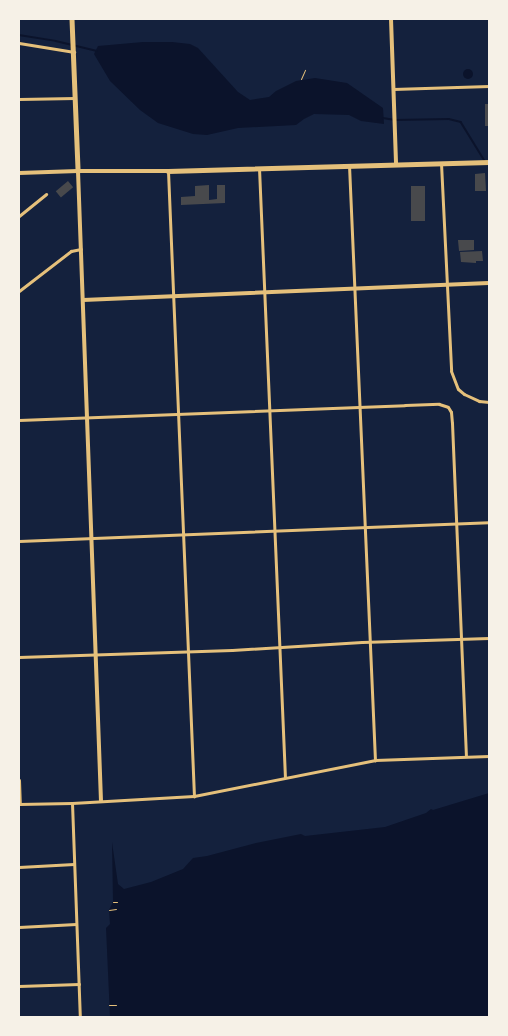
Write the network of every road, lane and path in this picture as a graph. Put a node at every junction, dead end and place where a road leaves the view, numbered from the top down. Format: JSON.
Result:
{"nodes":[{"id":1,"x":72,"y":19,"type":"edge"},
{"id":2,"x":390,"y":19,"type":"edge"},
{"id":3,"x":19,"y":43,"type":"edge"},
{"id":4,"x":74,"y":52,"type":"junction"},
{"id":5,"x":304,"y":70,"type":"dead end"},
{"id":6,"x":301,"y":79,"type":"dead end"},
{"id":7,"x":489,"y":86,"type":"edge"},
{"id":8,"x":393,"y":88,"type":"junction"},
{"id":9,"x":75,"y":98,"type":"junction"},
{"id":10,"x":19,"y":99,"type":"edge"},
{"id":11,"x":489,"y":162,"type":"edge"},
{"id":12,"x":396,"y":163,"type":"junction"},
{"id":13,"x":441,"y":163,"type":"junction"},
{"id":14,"x":349,"y":165,"type":"junction"},
{"id":15,"x":259,"y":167,"type":"junction"},
{"id":16,"x":168,"y":170,"type":"junction"},
{"id":17,"x":78,"y":171,"type":"junction"},
{"id":18,"x":19,"y":173,"type":"edge"},
{"id":19,"x":46,"y":194,"type":"dead end"},
{"id":20,"x":19,"y":216,"type":"edge"},
{"id":21,"x":81,"y":249,"type":"junction"},
{"id":22,"x":19,"y":283,"type":"edge"},
{"id":23,"x":489,"y":283,"type":"edge"},
{"id":24,"x":446,"y":285,"type":"junction"},
{"id":25,"x":22,"y":288,"type":"junction"},
{"id":26,"x":355,"y":288,"type":"junction"},
{"id":27,"x":19,"y":291,"type":"edge"},
{"id":28,"x":264,"y":293,"type":"junction"},
{"id":29,"x":173,"y":296,"type":"junction"},
{"id":30,"x":83,"y":300,"type":"junction"},
{"id":31,"x":489,"y":402,"type":"edge"},
{"id":32,"x":360,"y":408,"type":"junction"},
{"id":33,"x":269,"y":411,"type":"junction"},
{"id":34,"x":178,"y":414,"type":"junction"},
{"id":35,"x":87,"y":418,"type":"junction"},
{"id":36,"x":19,"y":420,"type":"edge"},
{"id":37,"x":489,"y":522,"type":"edge"},
{"id":38,"x":456,"y":524,"type":"junction"},
{"id":39,"x":365,"y":528,"type":"junction"},
{"id":40,"x":274,"y":531,"type":"junction"},
{"id":41,"x":183,"y":536,"type":"junction"},
{"id":42,"x":91,"y":539,"type":"junction"},
{"id":43,"x":19,"y":541,"type":"edge"},
{"id":44,"x":489,"y":638,"type":"edge"},
{"id":45,"x":461,"y":639,"type":"junction"},
{"id":46,"x":370,"y":642,"type":"junction"},
{"id":47,"x":279,"y":646,"type":"junction"},
{"id":48,"x":188,"y":650,"type":"junction"},
{"id":49,"x":95,"y":654,"type":"junction"},
{"id":50,"x":19,"y":657,"type":"edge"},
{"id":51,"x":466,"y":756,"type":"junction"},
{"id":52,"x":489,"y":756,"type":"edge"},
{"id":53,"x":375,"y":760,"type":"junction"},
{"id":54,"x":285,"y":777,"type":"junction"},
{"id":55,"x":19,"y":780,"type":"edge"},
{"id":56,"x":194,"y":796,"type":"junction"},
{"id":57,"x":101,"y":801,"type":"junction"},
{"id":58,"x":72,"y":803,"type":"junction"},
{"id":59,"x":19,"y":804,"type":"edge"},
{"id":60,"x":74,"y":864,"type":"junction"},
{"id":61,"x":19,"y":866,"type":"edge"},
{"id":62,"x":113,"y":902,"type":"dead end"},
{"id":63,"x":117,"y":902,"type":"dead end"},
{"id":64,"x":116,"y":909,"type":"dead end"},
{"id":65,"x":109,"y":910,"type":"dead end"},
{"id":66,"x":76,"y":924,"type":"junction"},
{"id":67,"x":19,"y":926,"type":"edge"},
{"id":68,"x":79,"y":984,"type":"junction"},
{"id":69,"x":19,"y":986,"type":"edge"},
{"id":70,"x":109,"y":1005,"type":"dead end"},
{"id":71,"x":116,"y":1005,"type":"dead end"},
{"id":72,"x":80,"y":1017,"type":"edge"}],
"edges":[{"from":1,"to":4,"type":"main road"},
{"from":2,"to":8,"type":"street"},
{"from":3,"to":4,"type":"street"},
{"from":4,"to":9,"type":"main road"},
{"from":5,"to":6,"type":"path"},
{"from":7,"to":8,"type":"street"},
{"from":8,"to":12,"type":"street"},
{"from":9,"to":10,"type":"street"},
{"from":9,"to":17,"type":"main road"},
{"from":11,"to":13,"type":"main road"},
{"from":12,"to":13,"type":"main road"},
{"from":12,"to":14,"type":"main road"},
{"from":13,"to":24,"type":"street"},
{"from":14,"to":15,"type":"main road"},
{"from":14,"to":26,"type":"street"},
{"from":15,"to":16,"type":"main road"},
{"from":15,"to":28,"type":"street"},
{"from":16,"to":17,"type":"main road"},
{"from":16,"to":29,"type":"street"},
{"from":17,"to":18,"type":"street"},
{"from":17,"to":21,"type":"street"},
{"from":19,"to":20,"type":"street"},
{"from":21,"to":25,"type":"street"},
{"from":21,"to":30,"type":"street"},
{"from":22,"to":25,"type":"street"},
{"from":23,"to":24,"type":"street"},
{"from":24,"to":26,"type":"street"},
{"from":24,"to":31,"type":"street"},
{"from":25,"to":27,"type":"street"},
{"from":26,"to":28,"type":"street"},
{"from":26,"to":32,"type":"street"},
{"from":28,"to":29,"type":"street"},
{"from":28,"to":33,"type":"street"},
{"from":29,"to":30,"type":"street"},
{"from":29,"to":34,"type":"street"},
{"from":30,"to":35,"type":"street"},
{"from":32,"to":33,"type":"street"},
{"from":32,"to":38,"type":"street"},
{"from":32,"to":39,"type":"street"},
{"from":33,"to":34,"type":"street"},
{"from":33,"to":40,"type":"street"},
{"from":34,"to":35,"type":"street"},
{"from":34,"to":41,"type":"street"},
{"from":35,"to":36,"type":"street"},
{"from":35,"to":42,"type":"street"},
{"from":37,"to":38,"type":"street"},
{"from":38,"to":39,"type":"street"},
{"from":38,"to":45,"type":"street"},
{"from":39,"to":40,"type":"street"},
{"from":39,"to":46,"type":"street"},
{"from":40,"to":41,"type":"street"},
{"from":40,"to":47,"type":"street"},
{"from":41,"to":42,"type":"street"},
{"from":41,"to":48,"type":"street"},
{"from":42,"to":43,"type":"street"},
{"from":42,"to":49,"type":"street"},
{"from":44,"to":45,"type":"street"},
{"from":45,"to":46,"type":"street"},
{"from":45,"to":51,"type":"street"},
{"from":46,"to":47,"type":"street"},
{"from":46,"to":53,"type":"street"},
{"from":47,"to":48,"type":"street"},
{"from":47,"to":54,"type":"street"},
{"from":48,"to":49,"type":"street"},
{"from":48,"to":56,"type":"street"},
{"from":49,"to":50,"type":"street"},
{"from":49,"to":57,"type":"street"},
{"from":51,"to":52,"type":"street"},
{"from":51,"to":53,"type":"street"},
{"from":53,"to":54,"type":"street"},
{"from":54,"to":56,"type":"street"},
{"from":55,"to":59,"type":"street"},
{"from":56,"to":57,"type":"street"},
{"from":57,"to":58,"type":"street"},
{"from":58,"to":59,"type":"street"},
{"from":58,"to":60,"type":"street"},
{"from":60,"to":61,"type":"street"},
{"from":60,"to":66,"type":"street"},
{"from":62,"to":63,"type":"path"},
{"from":64,"to":65,"type":"path"},
{"from":66,"to":67,"type":"street"},
{"from":66,"to":68,"type":"street"},
{"from":68,"to":69,"type":"street"},
{"from":68,"to":72,"type":"street"},
{"from":70,"to":71,"type":"path"}]}
